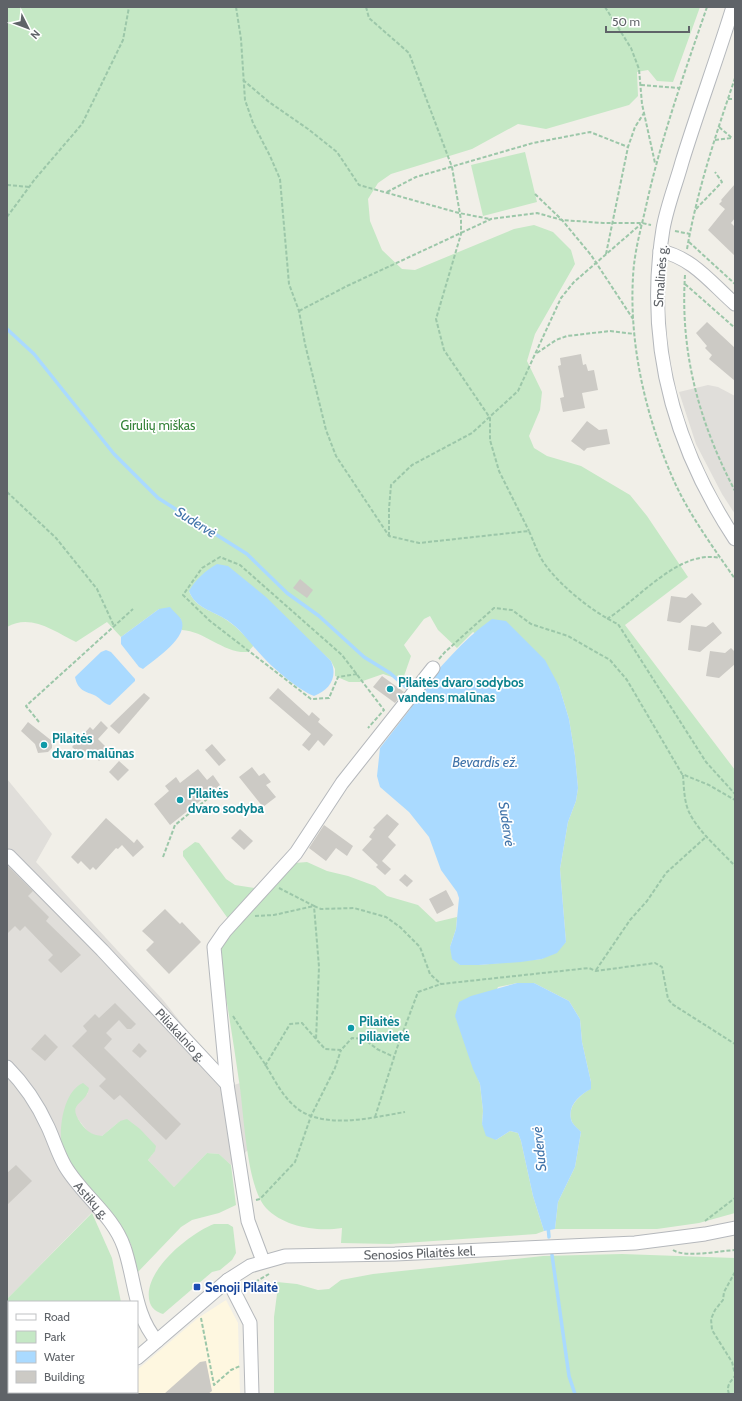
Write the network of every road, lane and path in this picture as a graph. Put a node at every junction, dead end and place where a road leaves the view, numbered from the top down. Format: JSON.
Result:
{"nodes":[{"id":1,"x":129,"y":7,"type":"edge"},
{"id":2,"x":236,"y":7,"type":"edge"},
{"id":3,"x":366,"y":7,"type":"edge"},
{"id":4,"x":605,"y":7,"type":"edge"},
{"id":5,"x":733,"y":7,"type":"edge"},
{"id":6,"x":244,"y":80,"type":"junction"},
{"id":7,"x":641,"y":84,"type":"junction"},
{"id":8,"x":732,"y":85,"type":"dead end"},
{"id":9,"x":679,"y":88,"type":"dead end"},
{"id":10,"x":735,"y":88,"type":"edge"},
{"id":11,"x":735,"y":99,"type":"edge"},
{"id":12,"x":728,"y":100,"type":"dead end"},
{"id":13,"x":644,"y":113,"type":"junction"},
{"id":14,"x":718,"y":127,"type":"dead end"},
{"id":15,"x":715,"y":140,"type":"dead end"},
{"id":16,"x":628,"y":147,"type":"junction"},
{"id":17,"x":655,"y":165,"type":"dead end"},
{"id":18,"x":452,"y":167,"type":"junction"},
{"id":19,"x":715,"y":172,"type":"dead end"},
{"id":20,"x":7,"y":185,"type":"edge"},
{"id":21,"x":30,"y":187,"type":"junction"},
{"id":22,"x":388,"y":192,"type":"junction"},
{"id":23,"x":535,"y":194,"type":"dead end"},
{"id":24,"x":695,"y":210,"type":"dead end"},
{"id":25,"x":459,"y":213,"type":"junction"},
{"id":26,"x":7,"y":217,"type":"edge"},
{"id":27,"x":491,"y":219,"type":"junction"},
{"id":28,"x":562,"y":220,"type":"junction"},
{"id":29,"x":613,"y":223,"type":"junction"},
{"id":30,"x":461,"y":234,"type":"junction"},
{"id":31,"x":688,"y":242,"type":"dead end"},
{"id":32,"x":660,"y":251,"type":"junction"},
{"id":33,"x":606,"y":254,"type":"junction"},
{"id":34,"x":596,"y":262,"type":"junction"},
{"id":35,"x":684,"y":284,"type":"dead end"},
{"id":36,"x":735,"y":284,"type":"edge"},
{"id":37,"x":735,"y":304,"type":"edge"},
{"id":38,"x":299,"y":311,"type":"junction"},
{"id":39,"x":634,"y":320,"type":"dead end"},
{"id":40,"x":735,"y":328,"type":"edge"},
{"id":41,"x":635,"y":334,"type":"dead end"},
{"id":42,"x":536,"y":354,"type":"junction"},
{"id":43,"x":490,"y":418,"type":"junction"},
{"id":44,"x":7,"y":492,"type":"edge"},
{"id":45,"x":529,"y":531,"type":"junction"},
{"id":46,"x":389,"y":536,"type":"junction"},
{"id":47,"x":735,"y":539,"type":"edge"},
{"id":48,"x":721,"y":558,"type":"dead end"},
{"id":49,"x":133,"y":609,"type":"dead end"},
{"id":50,"x":607,"y":619,"type":"junction"},
{"id":51,"x":114,"y":626,"type":"junction"},
{"id":52,"x":445,"y":652,"type":"dead end"},
{"id":53,"x":432,"y":668,"type":"dead end"},
{"id":54,"x":357,"y":674,"type":"junction"},
{"id":55,"x":39,"y":722,"type":"dead end"},
{"id":56,"x":368,"y":728,"type":"dead end"},
{"id":57,"x":682,"y":774,"type":"junction"},
{"id":58,"x":221,"y":788,"type":"dead end"},
{"id":59,"x":735,"y":794,"type":"edge"},
{"id":60,"x":735,"y":800,"type":"edge"},
{"id":61,"x":707,"y":836,"type":"junction"},
{"id":62,"x":9,"y":856,"type":"dead end"},
{"id":63,"x":163,"y":857,"type":"dead end"},
{"id":64,"x":735,"y":866,"type":"edge"},
{"id":65,"x":269,"y":883,"type":"junction"},
{"id":66,"x":314,"y":906,"type":"junction"},
{"id":67,"x":240,"y":915,"type":"junction"},
{"id":68,"x":596,"y":971,"type":"junction"},
{"id":69,"x":441,"y":984,"type":"junction"},
{"id":70,"x":231,"y":1014,"type":"dead end"},
{"id":71,"x":316,"y":1040,"type":"junction"},
{"id":72,"x":735,"y":1044,"type":"edge"},
{"id":73,"x":341,"y":1050,"type":"junction"},
{"id":74,"x":394,"y":1057,"type":"junction"},
{"id":75,"x":266,"y":1066,"type":"junction"},
{"id":76,"x":7,"y":1067,"type":"edge"},
{"id":77,"x":227,"y":1084,"type":"junction"},
{"id":78,"x":405,"y":1112,"type":"dead end"},
{"id":79,"x":311,"y":1116,"type":"junction"},
{"id":80,"x":375,"y":1117,"type":"junction"},
{"id":81,"x":735,"y":1198,"type":"edge"},
{"id":82,"x":245,"y":1202,"type":"junction"},
{"id":83,"x":704,"y":1222,"type":"dead end"},
{"id":84,"x":735,"y":1228,"type":"edge"},
{"id":85,"x":666,"y":1240,"type":"junction"},
{"id":86,"x":735,"y":1250,"type":"edge"},
{"id":87,"x":263,"y":1260,"type":"junction"},
{"id":88,"x":735,"y":1272,"type":"edge"},
{"id":89,"x":228,"y":1280,"type":"junction"},
{"id":90,"x":138,"y":1301,"type":"edge"},
{"id":91,"x":138,"y":1301,"type":"edge"},
{"id":92,"x":200,"y":1314,"type":"dead end"},
{"id":93,"x":157,"y":1341,"type":"junction"},
{"id":94,"x":138,"y":1357,"type":"edge"},
{"id":95,"x":243,"y":1366,"type":"dead end"},
{"id":96,"x":735,"y":1375,"type":"edge"},
{"id":97,"x":252,"y":1394,"type":"edge"},
{"id":98,"x":729,"y":1394,"type":"edge"}],
"edges":[{"from":1,"to":21,"type":"path"},
{"from":2,"to":6,"type":"path"},
{"from":3,"to":18,"type":"path"},
{"from":4,"to":7,"type":"path"},
{"from":5,"to":32,"type":"street","name":"Smalinės g."},
{"from":6,"to":22,"type":"path"},
{"from":6,"to":38,"type":"path"},
{"from":7,"to":9,"type":"path"},
{"from":7,"to":13,"type":"path"},
{"from":8,"to":10,"type":"path"},
{"from":11,"to":12,"type":"path"},
{"from":13,"to":16,"type":"path"},
{"from":13,"to":17,"type":"path"},
{"from":14,"to":15,"type":"path"},
{"from":16,"to":18,"type":"path"},
{"from":16,"to":29,"type":"path"},
{"from":18,"to":22,"type":"path"},
{"from":18,"to":25,"type":"path"},
{"from":19,"to":24,"type":"path"},
{"from":20,"to":21,"type":"path"},
{"from":21,"to":26,"type":"path"},
{"from":22,"to":25,"type":"path"},
{"from":23,"to":28,"type":"path"},
{"from":25,"to":27,"type":"path"},
{"from":25,"to":30,"type":"path"},
{"from":27,"to":28,"type":"path"},
{"from":27,"to":30,"type":"path"},
{"from":28,"to":29,"type":"path"},
{"from":28,"to":34,"type":"path"},
{"from":29,"to":33,"type":"path"},
{"from":29,"to":33,"type":"path"},
{"from":30,"to":38,"type":"path"},
{"from":30,"to":43,"type":"path"},
{"from":31,"to":36,"type":"path"},
{"from":32,"to":37,"type":"street"},
{"from":32,"to":47,"type":"street","name":"Smalinės g."},
{"from":33,"to":34,"type":"path"},
{"from":34,"to":39,"type":"path"},
{"from":34,"to":42,"type":"path"},
{"from":35,"to":40,"type":"path"},
{"from":38,"to":46,"type":"path"},
{"from":41,"to":42,"type":"path"},
{"from":42,"to":43,"type":"path"},
{"from":43,"to":45,"type":"path"},
{"from":43,"to":46,"type":"path"},
{"from":44,"to":51,"type":"path"},
{"from":45,"to":46,"type":"path"},
{"from":45,"to":50,"type":"path"},
{"from":48,"to":50,"type":"path"},
{"from":49,"to":51,"type":"path"},
{"from":50,"to":59,"type":"path"},
{"from":51,"to":55,"type":"path"},
{"from":52,"to":57,"type":"path"},
{"from":53,"to":65,"type":"street"},
{"from":54,"to":54,"type":"path"},
{"from":54,"to":56,"type":"path"},
{"from":57,"to":60,"type":"path"},
{"from":57,"to":61,"type":"path"},
{"from":58,"to":63,"type":"path"},
{"from":61,"to":64,"type":"path"},
{"from":61,"to":68,"type":"path"},
{"from":62,"to":77,"type":"street","name":"Piliakalnio g."},
{"from":65,"to":66,"type":"path"},
{"from":65,"to":67,"type":"street"},
{"from":66,"to":67,"type":"path"},
{"from":66,"to":69,"type":"path"},
{"from":66,"to":71,"type":"path"},
{"from":67,"to":77,"type":"street"},
{"from":68,"to":69,"type":"path"},
{"from":68,"to":72,"type":"path"},
{"from":69,"to":74,"type":"path"},
{"from":70,"to":75,"type":"path"},
{"from":71,"to":73,"type":"path"},
{"from":71,"to":75,"type":"path"},
{"from":73,"to":74,"type":"path"},
{"from":73,"to":79,"type":"path"},
{"from":74,"to":80,"type":"path"},
{"from":75,"to":79,"type":"path"},
{"from":76,"to":91,"type":"street","name":"Astikų g."},
{"from":77,"to":82,"type":"street"},
{"from":78,"to":80,"type":"path"},
{"from":79,"to":80,"type":"path"},
{"from":79,"to":82,"type":"path"},
{"from":81,"to":83,"type":"path"},
{"from":82,"to":87,"type":"street"},
{"from":84,"to":85,"type":"street","name":"Senosios Pilaitės kel."},
{"from":85,"to":86,"type":"path"},
{"from":85,"to":87,"type":"street","name":"Senosios Pilaitės kel."},
{"from":87,"to":89,"type":"street","name":"Senosios Pilaitės kel."},
{"from":88,"to":96,"type":"path"},
{"from":89,"to":93,"type":"street","name":"Senosios Pilaitės kel."},
{"from":89,"to":97,"type":"street"},
{"from":90,"to":93,"type":"street","name":"Astikų g."},
{"from":92,"to":95,"type":"path"},
{"from":93,"to":94,"type":"street","name":"Senosios Pilaitės kel."},
{"from":96,"to":98,"type":"path"}]}
